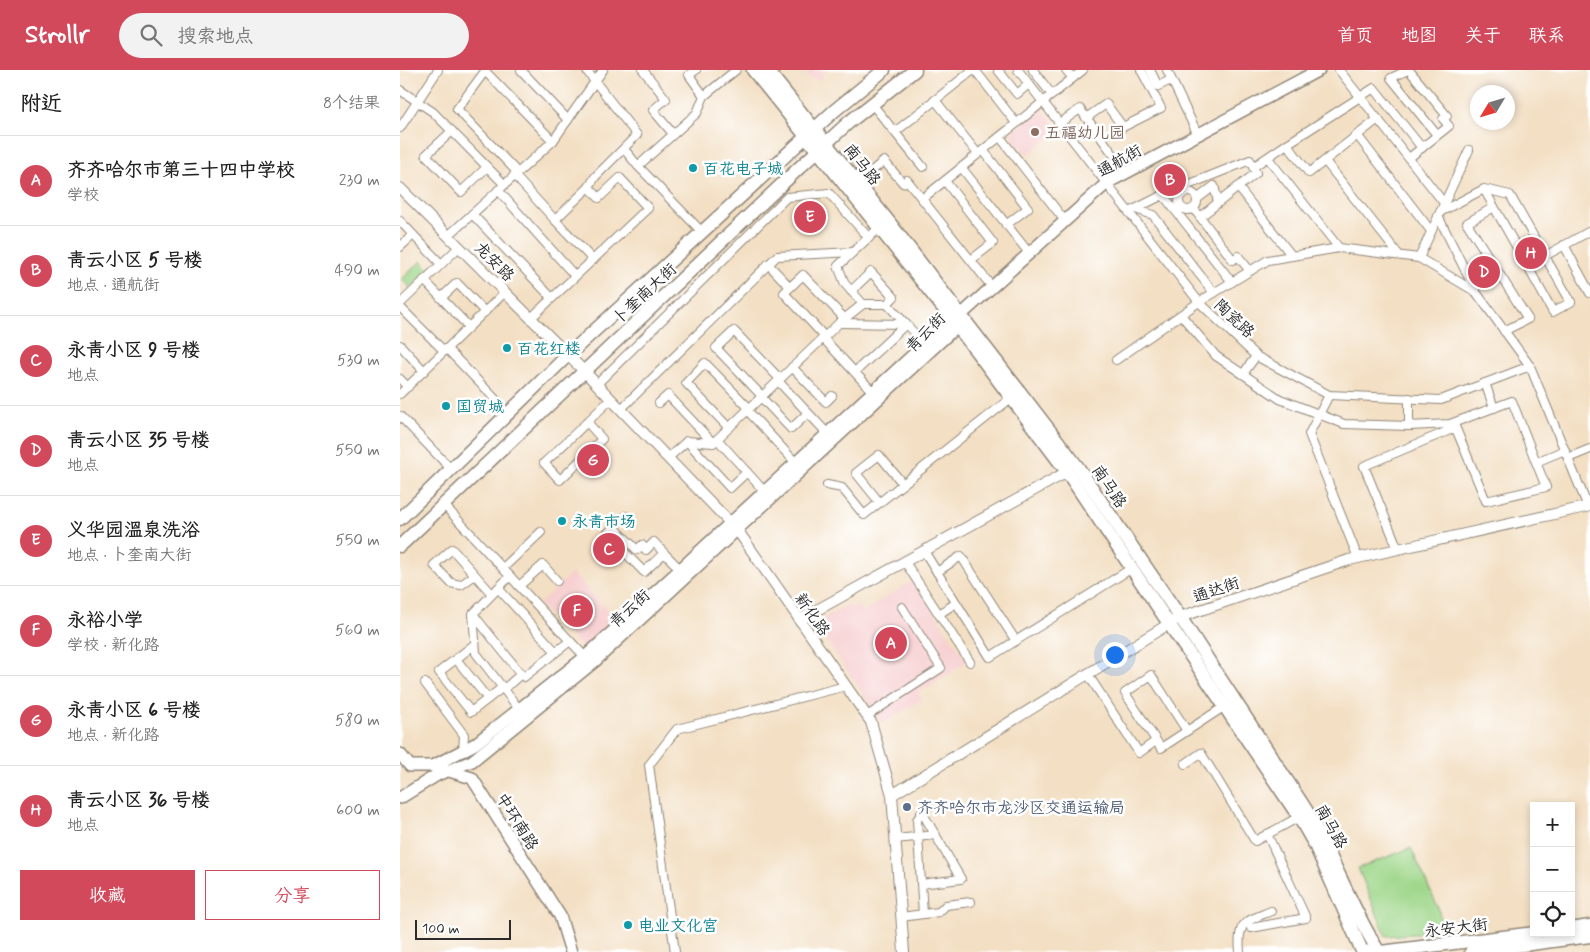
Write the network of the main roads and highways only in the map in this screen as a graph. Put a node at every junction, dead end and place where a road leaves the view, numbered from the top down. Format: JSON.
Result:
{"nodes":[{"id":1,"x":753,"y":70,"type":"edge"},
{"id":2,"x":767,"y":70,"type":"edge"},
{"id":3,"x":884,"y":70,"type":"edge"},
{"id":4,"x":915,"y":70,"type":"edge"},
{"id":5,"x":1319,"y":70,"type":"edge"},
{"id":6,"x":810,"y":133,"type":"junction"},
{"id":7,"x":822,"y":148,"type":"junction"},
{"id":8,"x":956,"y":320,"type":"junction"},
{"id":9,"x":400,"y":519,"type":"edge"},
{"id":10,"x":734,"y":527,"type":"junction"},
{"id":11,"x":400,"y":546,"type":"edge"},
{"id":12,"x":1174,"y":620,"type":"junction"},
{"id":13,"x":463,"y":752,"type":"junction"},
{"id":14,"x":400,"y":754,"type":"edge"},
{"id":15,"x":472,"y":761,"type":"junction"},
{"id":16,"x":433,"y":766,"type":"junction"},
{"id":17,"x":449,"y":771,"type":"junction"},
{"id":18,"x":400,"y":798,"type":"edge"},
{"id":19,"x":1585,"y":931,"type":"edge"},
{"id":20,"x":1530,"y":934,"type":"edge"},
{"id":21,"x":571,"y":952,"type":"edge"},
{"id":22,"x":578,"y":952,"type":"edge"},
{"id":23,"x":1360,"y":952,"type":"edge"},
{"id":24,"x":1379,"y":952,"type":"edge"},
{"id":25,"x":1471,"y":952,"type":"edge"}],
"edges":[{"from":1,"to":6,"type":"main road","name":"南马路"},
{"from":2,"to":6,"type":"main road","name":"南马路"},
{"from":3,"to":6,"type":"main road","name":"卜奎南大街"},
{"from":4,"to":7,"type":"main road","name":"卜奎南大街"},
{"from":5,"to":8,"type":"main road","name":"通航街"},
{"from":6,"to":7,"type":"main road","name":"南马路"},
{"from":6,"to":9,"type":"main road","name":"卜奎南大街"},
{"from":7,"to":8,"type":"main road","name":"南马路"},
{"from":7,"to":8,"type":"main road","name":"南马路"},
{"from":7,"to":11,"type":"main road","name":"卜奎南大街"},
{"from":8,"to":10,"type":"main road","name":"青云街"},
{"from":8,"to":10,"type":"main road","name":"青云街"},
{"from":8,"to":12,"type":"main road","name":"南马路"},
{"from":8,"to":12,"type":"main road","name":"南马路"},
{"from":10,"to":13,"type":"main road","name":"青云街"},
{"from":10,"to":15,"type":"main road","name":"青云街"},
{"from":12,"to":23,"type":"main road","name":"南马路"},
{"from":12,"to":24,"type":"main road","name":"南马路"},
{"from":13,"to":15,"type":"main road","name":"中环南路"},
{"from":13,"to":16,"type":"main road","name":"青云街"},
{"from":14,"to":16,"type":"main road","name":"中环南路"},
{"from":15,"to":17,"type":"main road","name":"青云街"},
{"from":15,"to":22,"type":"main road","name":"中环南路"},
{"from":16,"to":17,"type":"main road","name":"中环南路"},
{"from":17,"to":18,"type":"main road","name":"青云街"},
{"from":17,"to":21,"type":"main road","name":"中环南路"},
{"from":19,"to":25,"type":"main road","name":"永安大街"},
{"from":20,"to":24,"type":"main road","name":"永安大街"},
{"from":23,"to":24,"type":"main road","name":"永安大街"}]}
